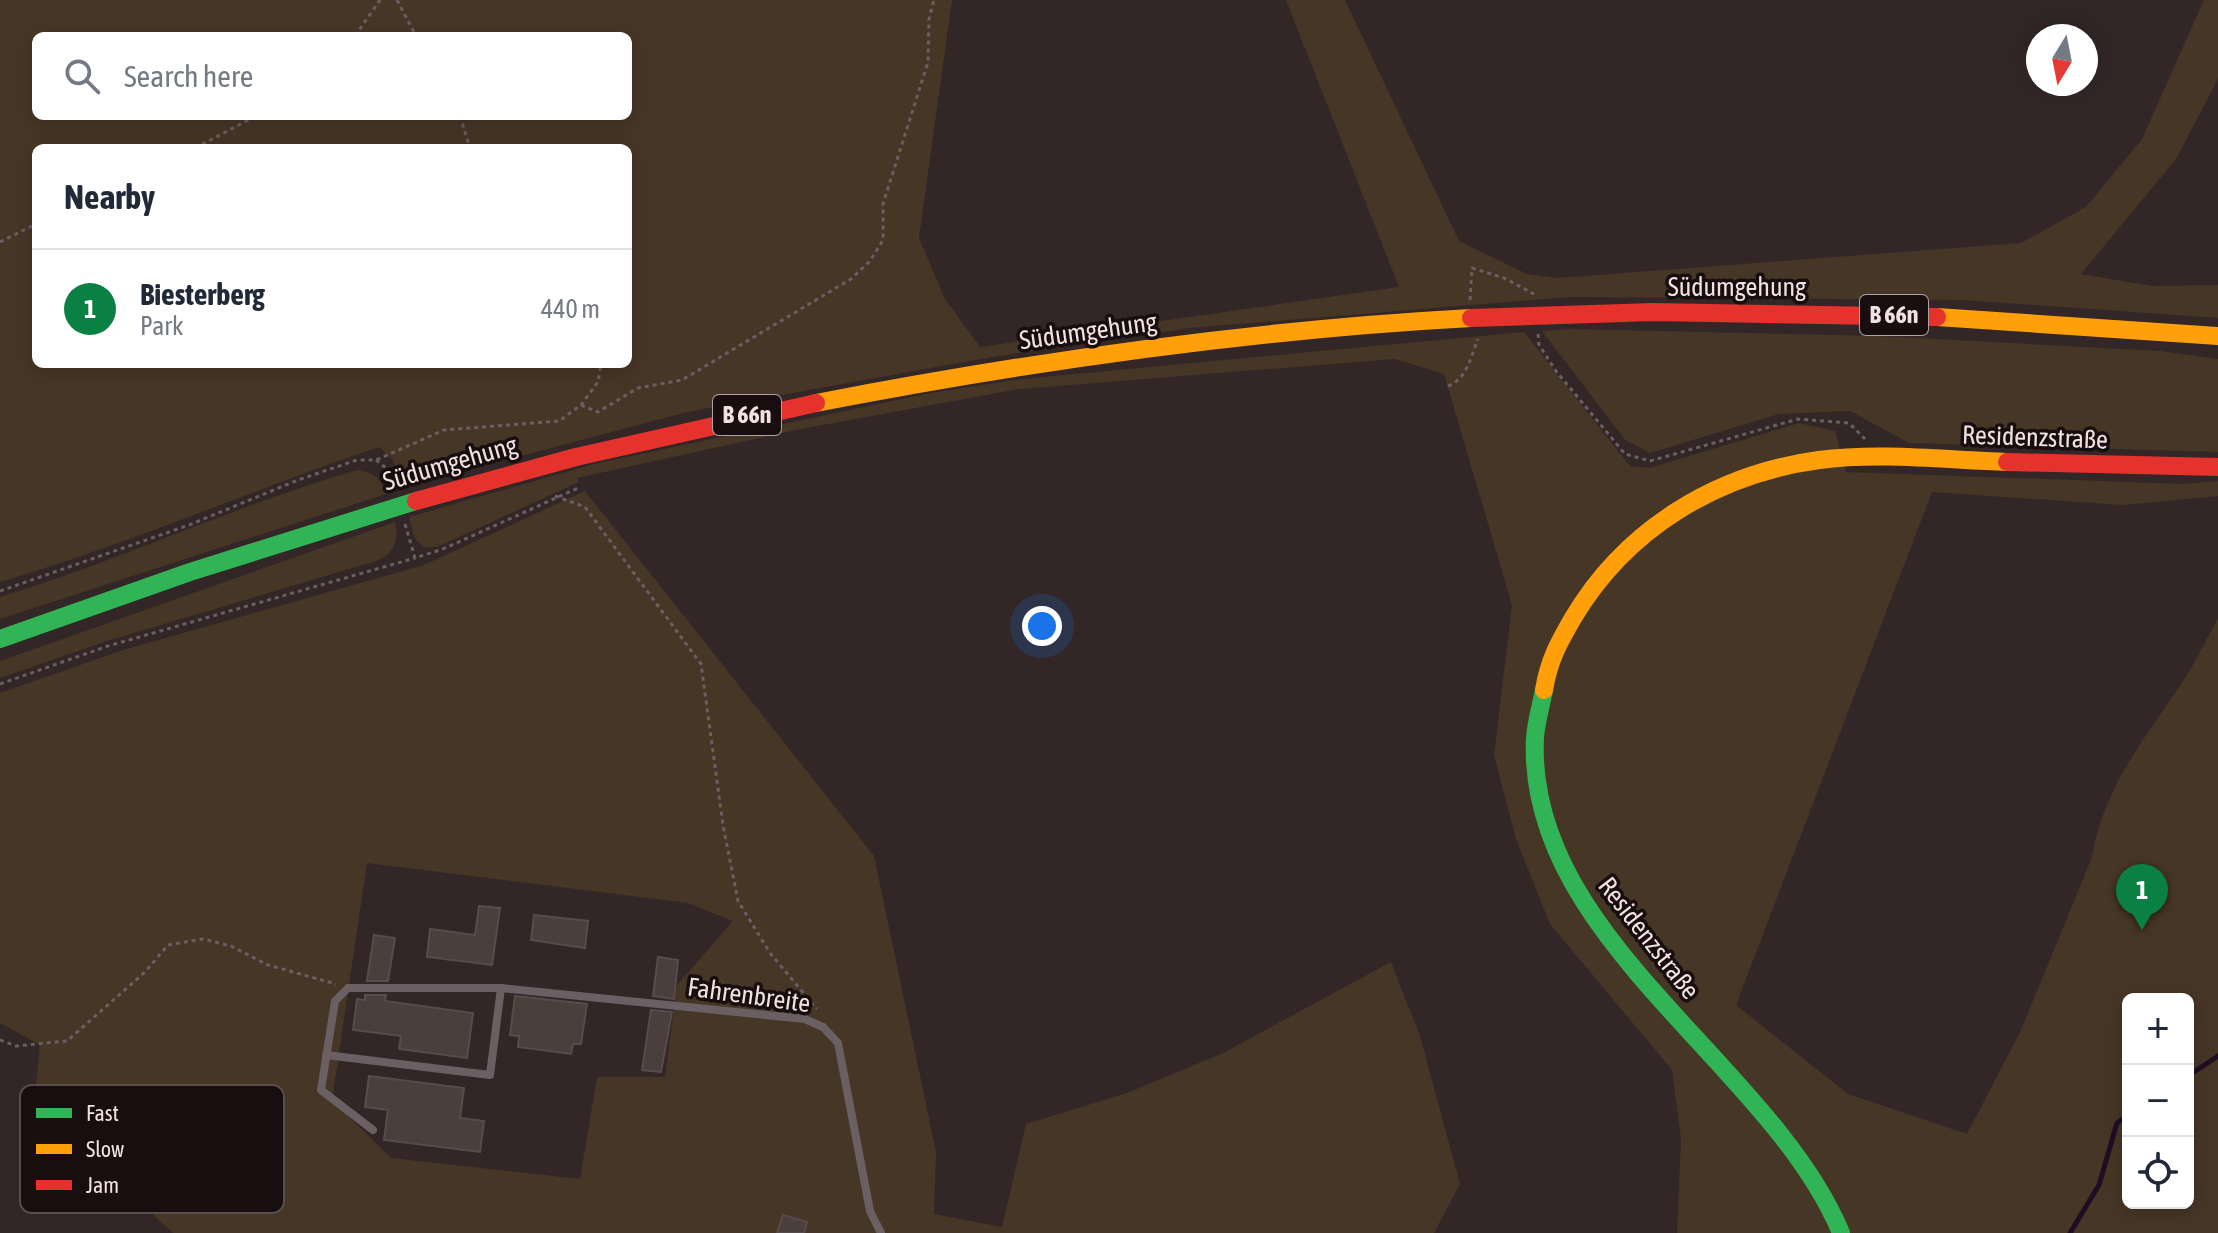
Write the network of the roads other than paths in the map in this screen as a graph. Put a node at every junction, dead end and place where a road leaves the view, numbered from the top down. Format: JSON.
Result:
{"nodes":[{"id":1,"x":2218,"y":336,"type":"edge"},
{"id":2,"x":2218,"y":467,"type":"edge"},
{"id":3,"x":0,"y":639,"type":"edge"},
{"id":4,"x":501,"y":988,"type":"junction"},
{"id":5,"x":326,"y":1055,"type":"junction"},
{"id":6,"x":373,"y":1130,"type":"dead end"},
{"id":7,"x":881,"y":1233,"type":"edge"},
{"id":8,"x":1841,"y":1233,"type":"edge"}],
"edges":[{"from":1,"to":3,"type":"main road","name":"Südumgehung","number":"B 66n"},
{"from":2,"to":8,"type":"main road","name":"Residenzstraße"},
{"from":4,"to":5,"type":"lane","name":"Fahrenbreite"},
{"from":4,"to":5,"type":"lane"},
{"from":4,"to":7,"type":"lane","name":"Fahrenbreite"},
{"from":5,"to":6,"type":"lane"}]}
